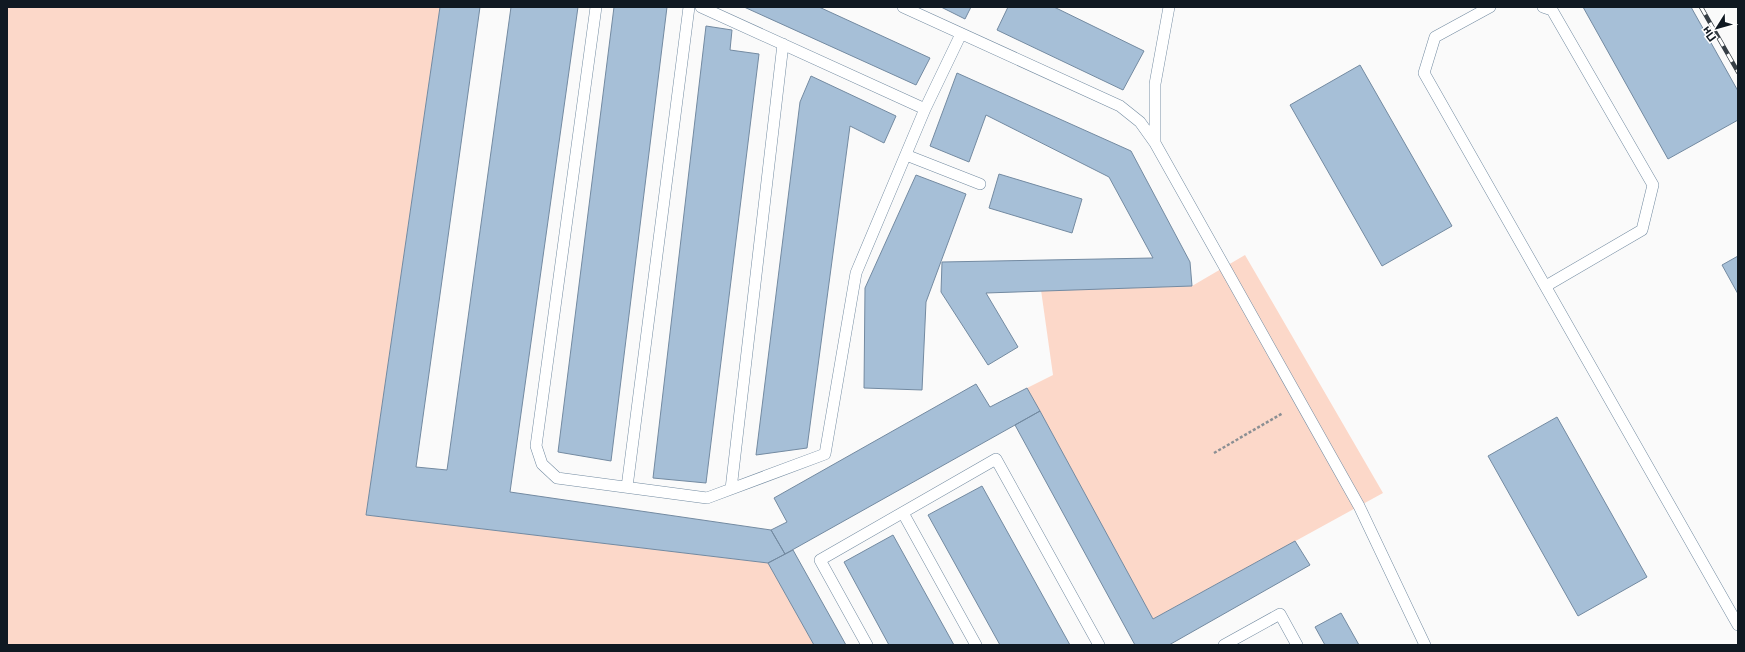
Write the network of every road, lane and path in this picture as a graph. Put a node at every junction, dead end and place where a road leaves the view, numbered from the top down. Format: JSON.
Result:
{"nodes":[{"id":1,"x":596,"y":7,"type":"edge"},
{"id":2,"x":689,"y":7,"type":"edge"},
{"id":3,"x":701,"y":7,"type":"edge"},
{"id":4,"x":902,"y":7,"type":"edge"},
{"id":5,"x":1169,"y":7,"type":"edge"},
{"id":6,"x":1490,"y":7,"type":"edge"},
{"id":7,"x":1543,"y":7,"type":"edge"},
{"id":8,"x":961,"y":34,"type":"junction"},
{"id":9,"x":783,"y":44,"type":"junction"},
{"id":10,"x":925,"y":109,"type":"junction"},
{"id":11,"x":1155,"y":142,"type":"junction"},
{"id":12,"x":906,"y":155,"type":"junction"},
{"id":13,"x":980,"y":184,"type":"dead end"},
{"id":14,"x":1546,"y":286,"type":"junction"},
{"id":15,"x":1301,"y":402,"type":"junction"},
{"id":16,"x":1214,"y":454,"type":"dead end"},
{"id":17,"x":627,"y":487,"type":"junction"},
{"id":18,"x":731,"y":490,"type":"junction"},
{"id":19,"x":903,"y":513,"type":"junction"},
{"id":20,"x":1738,"y":625,"type":"edge"},
{"id":21,"x":867,"y":645,"type":"edge"},
{"id":22,"x":976,"y":645,"type":"edge"},
{"id":23,"x":1099,"y":645,"type":"edge"},
{"id":24,"x":1224,"y":645,"type":"edge"},
{"id":25,"x":1298,"y":645,"type":"edge"},
{"id":26,"x":1425,"y":645,"type":"edge"}],
"edges":[{"from":1,"to":17,"type":"lane"},
{"from":2,"to":17,"type":"lane"},
{"from":3,"to":9,"type":"lane"},
{"from":4,"to":8,"type":"lane"},
{"from":5,"to":11,"type":"lane"},
{"from":6,"to":14,"type":"lane"},
{"from":7,"to":14,"type":"lane"},
{"from":8,"to":10,"type":"lane"},
{"from":8,"to":11,"type":"lane"},
{"from":9,"to":10,"type":"lane"},
{"from":9,"to":18,"type":"lane"},
{"from":10,"to":12,"type":"lane"},
{"from":11,"to":15,"type":"lane"},
{"from":12,"to":13,"type":"lane"},
{"from":12,"to":18,"type":"lane"},
{"from":14,"to":20,"type":"lane"},
{"from":15,"to":16,"type":"path"},
{"from":15,"to":26,"type":"lane"},
{"from":17,"to":18,"type":"lane"},
{"from":19,"to":21,"type":"lane"},
{"from":19,"to":22,"type":"lane"},
{"from":19,"to":23,"type":"lane"},
{"from":24,"to":25,"type":"lane"}]}
